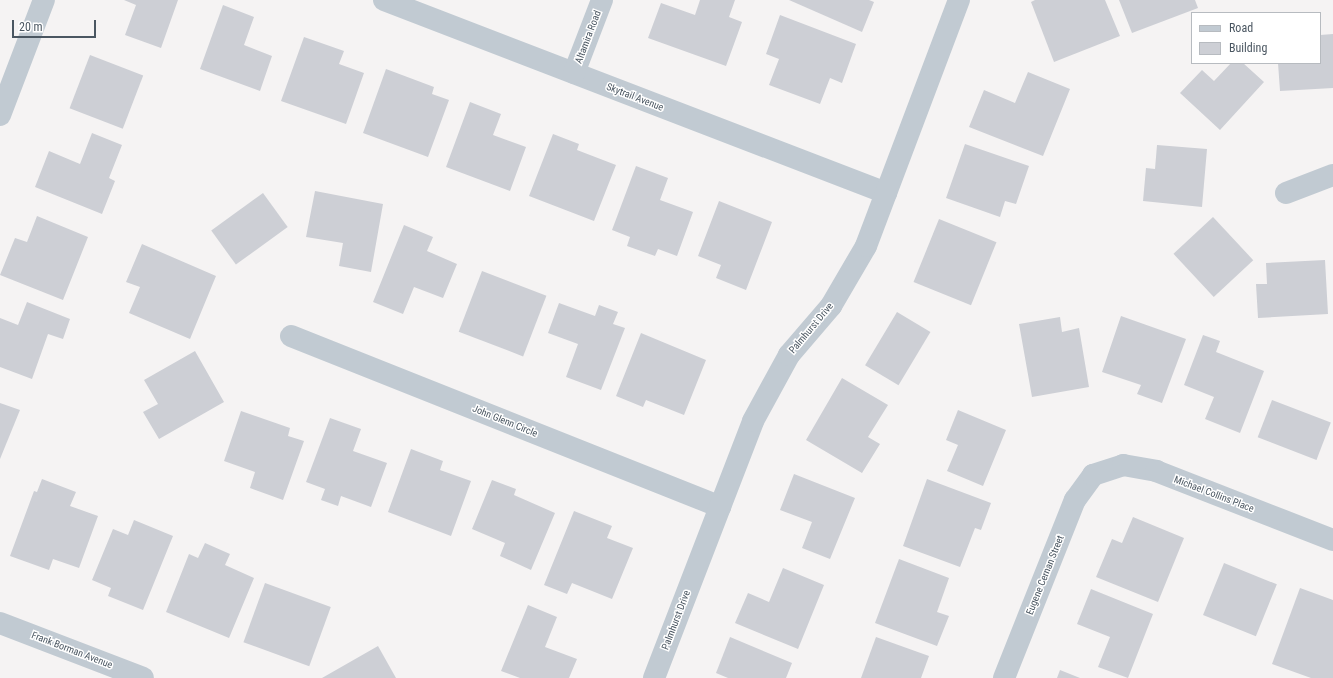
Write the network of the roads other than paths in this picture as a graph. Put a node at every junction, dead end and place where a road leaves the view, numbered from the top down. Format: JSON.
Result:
{"nodes":[{"id":1,"x":44,"y":0,"type":"edge"},
{"id":2,"x":384,"y":0,"type":"edge"},
{"id":3,"x":602,"y":0,"type":"edge"},
{"id":4,"x":959,"y":0,"type":"edge"},
{"id":5,"x":574,"y":73,"type":"junction"},
{"id":6,"x":0,"y":115,"type":"edge"},
{"id":7,"x":1333,"y":176,"type":"edge"},
{"id":8,"x":886,"y":193,"type":"junction"},
{"id":9,"x":1286,"y":193,"type":"dead end"},
{"id":10,"x":291,"y":336,"type":"dead end"},
{"id":11,"x":1094,"y":475,"type":"joint"},
{"id":12,"x":720,"y":507,"type":"junction"},
{"id":13,"x":1333,"y":540,"type":"edge"},
{"id":14,"x":0,"y":623,"type":"edge"},
{"id":15,"x":143,"y":678,"type":"edge"},
{"id":16,"x":654,"y":678,"type":"edge"},
{"id":17,"x":1004,"y":678,"type":"edge"}],
"edges":[{"from":1,"to":6,"type":"street"},
{"from":2,"to":5,"type":"street","name":"Skytrail Avenue"},
{"from":3,"to":5,"type":"street","name":"Altamira Road"},
{"from":4,"to":8,"type":"street","name":"Palmhurst Drive"},
{"from":5,"to":8,"type":"street","name":"Skytrail Avenue"},
{"from":7,"to":9,"type":"street"},
{"from":8,"to":12,"type":"street","name":"Palmhurst Drive"},
{"from":10,"to":12,"type":"street","name":"John Glenn Circle"},
{"from":11,"to":13,"type":"street","name":"Michael Collins Place"},
{"from":11,"to":17,"type":"street","name":"Eugene Cernan Street"},
{"from":12,"to":16,"type":"street","name":"Palmhurst Drive"},
{"from":14,"to":15,"type":"street","name":"Frank Borman Avenue"}]}
